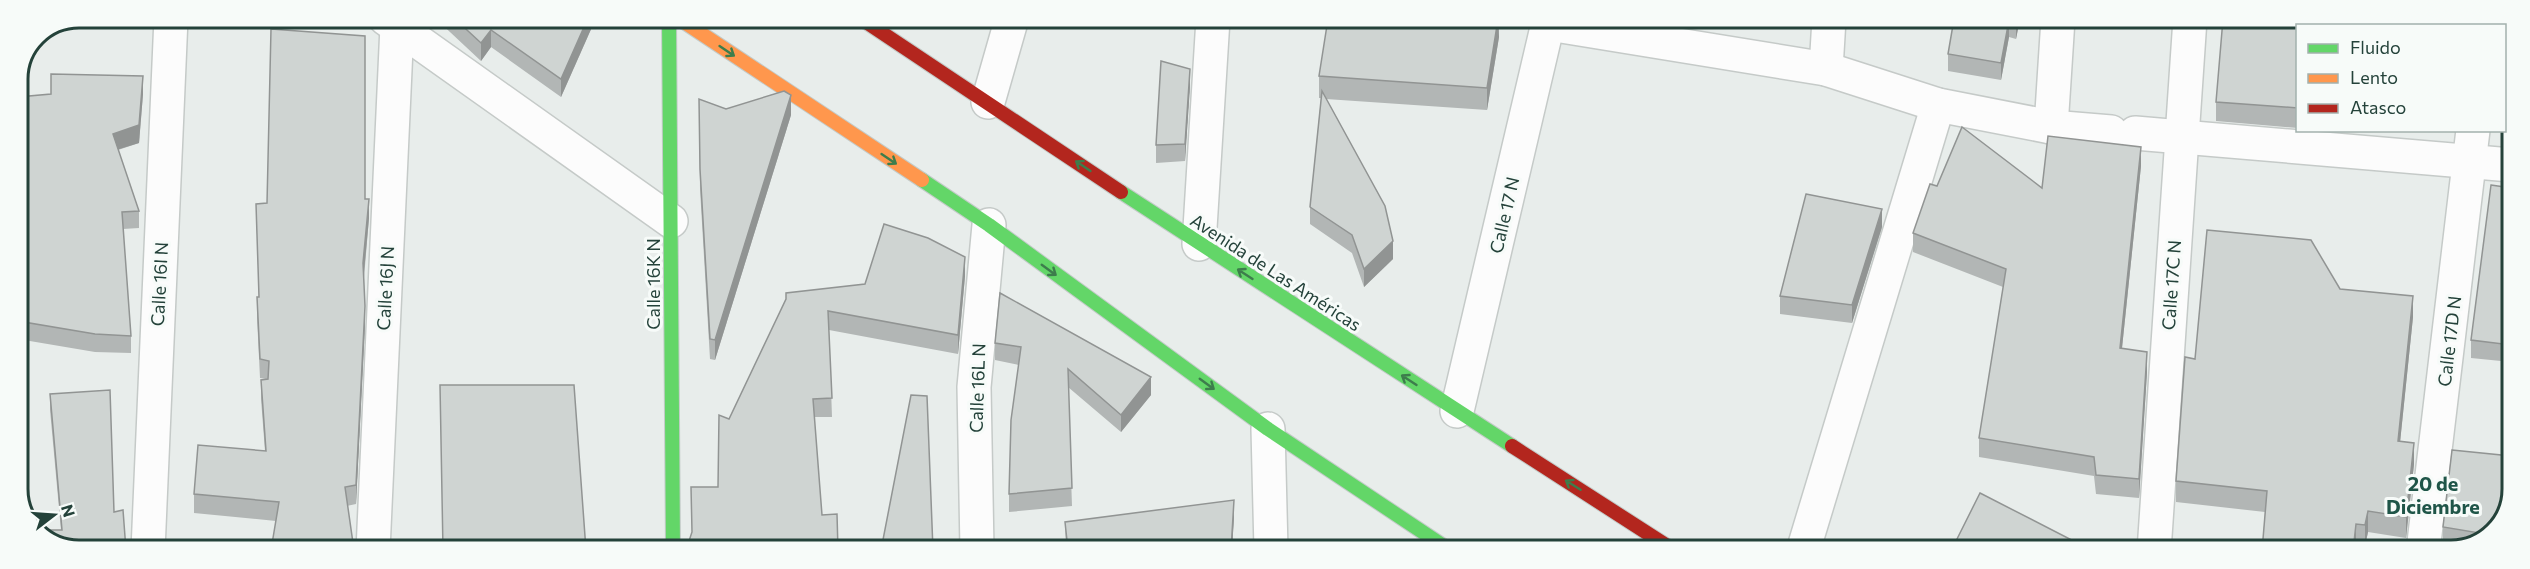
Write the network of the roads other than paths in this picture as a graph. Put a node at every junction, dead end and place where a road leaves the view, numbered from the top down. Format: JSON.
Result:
{"nodes":[{"id":1,"x":171,"y":28,"type":"edge"},
{"id":2,"x":391,"y":28,"type":"edge"},
{"id":3,"x":399,"y":28,"type":"edge"},
{"id":4,"x":669,"y":28,"type":"edge"},
{"id":5,"x":693,"y":28,"type":"edge"},
{"id":6,"x":875,"y":28,"type":"edge"},
{"id":7,"x":1009,"y":28,"type":"edge"},
{"id":8,"x":1212,"y":28,"type":"edge"},
{"id":9,"x":1547,"y":28,"type":"edge"},
{"id":10,"x":1589,"y":28,"type":"edge"},
{"id":11,"x":1828,"y":28,"type":"edge"},
{"id":12,"x":2057,"y":28,"type":"edge"},
{"id":13,"x":2189,"y":28,"type":"edge"},
{"id":14,"x":1826,"y":69,"type":"junction"},
{"id":15,"x":988,"y":102,"type":"junction"},
{"id":16,"x":1938,"y":105,"type":"junction"},
{"id":17,"x":2051,"y":127,"type":"junction"},
{"id":18,"x":2181,"y":136,"type":"junction"},
{"id":19,"x":2472,"y":145,"type":"edge"},
{"id":20,"x":2501,"y":160,"type":"edge"},
{"id":21,"x":671,"y":221,"type":"junction"},
{"id":22,"x":989,"y":225,"type":"junction"},
{"id":23,"x":1199,"y":244,"type":"junction"},
{"id":24,"x":1457,"y":411,"type":"junction"},
{"id":25,"x":1268,"y":429,"type":"junction"},
{"id":26,"x":1599,"y":501,"type":"junction"},
{"id":27,"x":1623,"y":534,"type":"dead end"},
{"id":28,"x":148,"y":540,"type":"edge"},
{"id":29,"x":372,"y":540,"type":"edge"},
{"id":30,"x":673,"y":540,"type":"edge"},
{"id":31,"x":976,"y":540,"type":"edge"},
{"id":32,"x":1271,"y":540,"type":"edge"},
{"id":33,"x":1436,"y":540,"type":"edge"},
{"id":34,"x":1658,"y":540,"type":"edge"},
{"id":35,"x":1806,"y":540,"type":"edge"},
{"id":36,"x":2155,"y":540,"type":"edge"},
{"id":37,"x":2424,"y":540,"type":"edge"}],
"edges":[{"from":1,"to":28,"type":"street","name":"Calle 16I N"},
{"from":2,"to":29,"type":"street","name":"Calle 16J N"},
{"from":3,"to":21,"type":"street"},
{"from":4,"to":21,"type":"main road","name":"Calle 16K N"},
{"from":5,"to":22,"type":"main road","one_way":true},
{"from":6,"to":15,"type":"main road","name":"Avenida de Las Américas"},
{"from":7,"to":15,"type":"street"},
{"from":8,"to":23,"type":"street"},
{"from":9,"to":24,"type":"street","name":"Calle 17 N"},
{"from":10,"to":14,"type":"street"},
{"from":11,"to":14,"type":"street"},
{"from":12,"to":17,"type":"street"},
{"from":13,"to":18,"type":"street","name":"Calle 17C N"},
{"from":14,"to":16,"type":"street"},
{"from":23,"to":15,"type":"main road","name":"Avenida de Las Américas","one_way":true},
{"from":16,"to":17,"type":"street"},
{"from":16,"to":35,"type":"street"},
{"from":17,"to":18,"type":"street"},
{"from":18,"to":19,"type":"street"},
{"from":18,"to":36,"type":"street","name":"Calle 17C N"},
{"from":19,"to":20,"type":"street"},
{"from":19,"to":37,"type":"street","name":"Calle 17D N"},
{"from":21,"to":30,"type":"main road","name":"Calle 16K N"},
{"from":22,"to":25,"type":"main road","one_way":true},
{"from":22,"to":31,"type":"street","name":"Calle 16L N"},
{"from":24,"to":23,"type":"main road","name":"Avenida de Las Américas","one_way":true},
{"from":26,"to":24,"type":"main road","name":"Avenida de Las Américas","one_way":true},
{"from":25,"to":32,"type":"street"},
{"from":25,"to":33,"type":"main road"},
{"from":26,"to":27,"type":"main road"},
{"from":26,"to":34,"type":"main road","name":"Avenida de Las Américas"}]}
